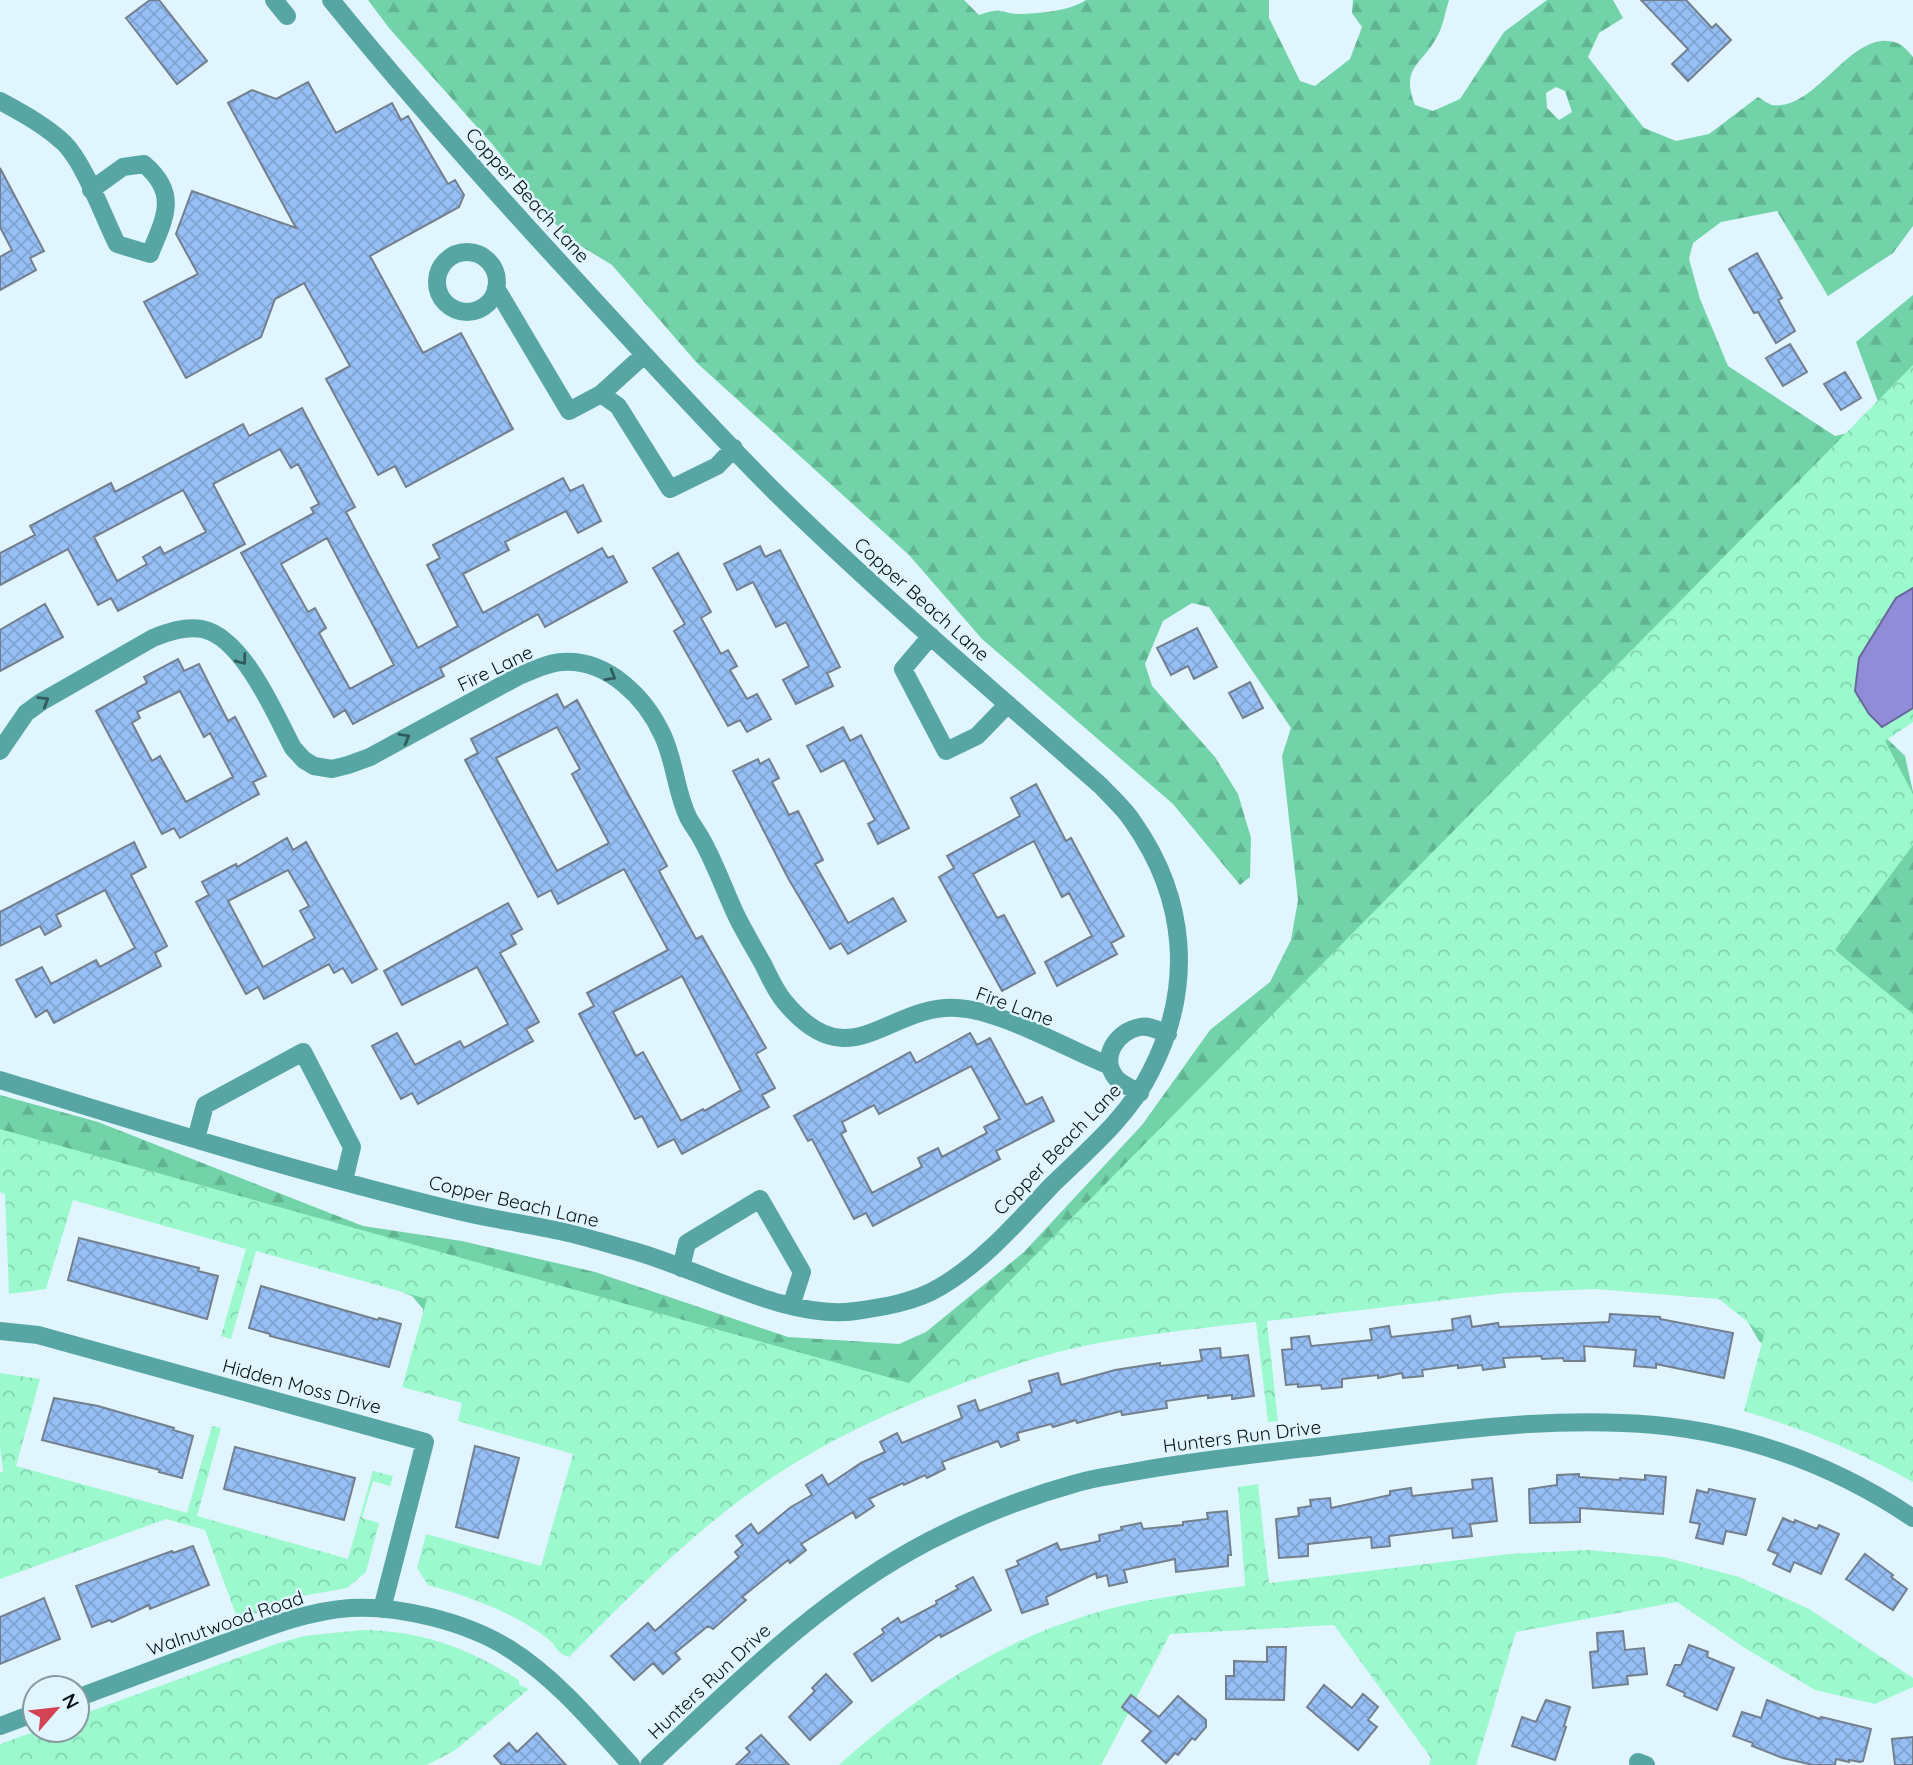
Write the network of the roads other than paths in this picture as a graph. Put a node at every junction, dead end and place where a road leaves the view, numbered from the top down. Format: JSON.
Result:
{"nodes":[{"id":1,"x":274,"y":0,"type":"edge"},
{"id":2,"x":331,"y":0,"type":"edge"},
{"id":3,"x":287,"y":16,"type":"dead end"},
{"id":4,"x":0,"y":101,"type":"edge"},
{"id":5,"x":91,"y":190,"type":"junction"},
{"id":6,"x":496,"y":288,"type":"dead end"},
{"id":7,"x":644,"y":355,"type":"junction"},
{"id":8,"x":601,"y":394,"type":"junction"},
{"id":9,"x":734,"y":448,"type":"junction"},
{"id":10,"x":931,"y":635,"type":"junction"},
{"id":11,"x":1008,"y":704,"type":"junction"},
{"id":12,"x":0,"y":751,"type":"edge"},
{"id":13,"x":1168,"y":1034,"type":"junction"},
{"id":14,"x":1110,"y":1066,"type":"junction"},
{"id":15,"x":0,"y":1080,"type":"edge"},
{"id":16,"x":1140,"y":1093,"type":"junction"},
{"id":17,"x":196,"y":1139,"type":"junction"},
{"id":18,"x":344,"y":1181,"type":"junction"},
{"id":19,"x":681,"y":1268,"type":"junction"},
{"id":20,"x":791,"y":1306,"type":"junction"},
{"id":21,"x":0,"y":1331,"type":"edge"},
{"id":22,"x":1913,"y":1518,"type":"edge"},
{"id":23,"x":382,"y":1609,"type":"junction"},
{"id":24,"x":91,"y":1693,"type":"edge"},
{"id":25,"x":21,"y":1718,"type":"edge"},
{"id":26,"x":0,"y":1726,"type":"edge"},
{"id":27,"x":631,"y":1765,"type":"edge"},
{"id":28,"x":649,"y":1765,"type":"edge"}],
"edges":[{"from":1,"to":3,"type":"street"},
{"from":2,"to":7,"type":"street","name":"Copper Beach Lane"},
{"from":4,"to":5,"type":"street"},
{"from":5,"to":5,"type":"street"},
{"from":6,"to":8,"type":"street"},
{"from":7,"to":8,"type":"street"},
{"from":7,"to":9,"type":"street","name":"Copper Beach Lane"},
{"from":8,"to":9,"type":"street"},
{"from":9,"to":10,"type":"street","name":"Copper Beach Lane"},
{"from":10,"to":11,"type":"street","name":"Copper Beach Lane"},
{"from":10,"to":11,"type":"street"},
{"from":11,"to":13,"type":"street","name":"Copper Beach Lane"},
{"from":12,"to":14,"type":"street","name":"Fire Lane","one_way":true},
{"from":13,"to":14,"type":"street"},
{"from":13,"to":16,"type":"street","name":"Copper Beach Lane"},
{"from":14,"to":16,"type":"street"},
{"from":15,"to":17,"type":"street","name":"Copper Beach Lane"},
{"from":16,"to":20,"type":"street","name":"Copper Beach Lane"},
{"from":17,"to":18,"type":"street","name":"Copper Beach Lane"},
{"from":17,"to":18,"type":"street"},
{"from":18,"to":19,"type":"street","name":"Copper Beach Lane"},
{"from":19,"to":20,"type":"street","name":"Copper Beach Lane"},
{"from":19,"to":20,"type":"street"},
{"from":21,"to":23,"type":"street","name":"Hidden Moss Drive"},
{"from":22,"to":28,"type":"street","name":"Hunters Run Drive"},
{"from":23,"to":24,"type":"street","name":"Walnutwood Road"},
{"from":23,"to":27,"type":"street","name":"Walnutwood Road"},
{"from":25,"to":26,"type":"street"}]}
